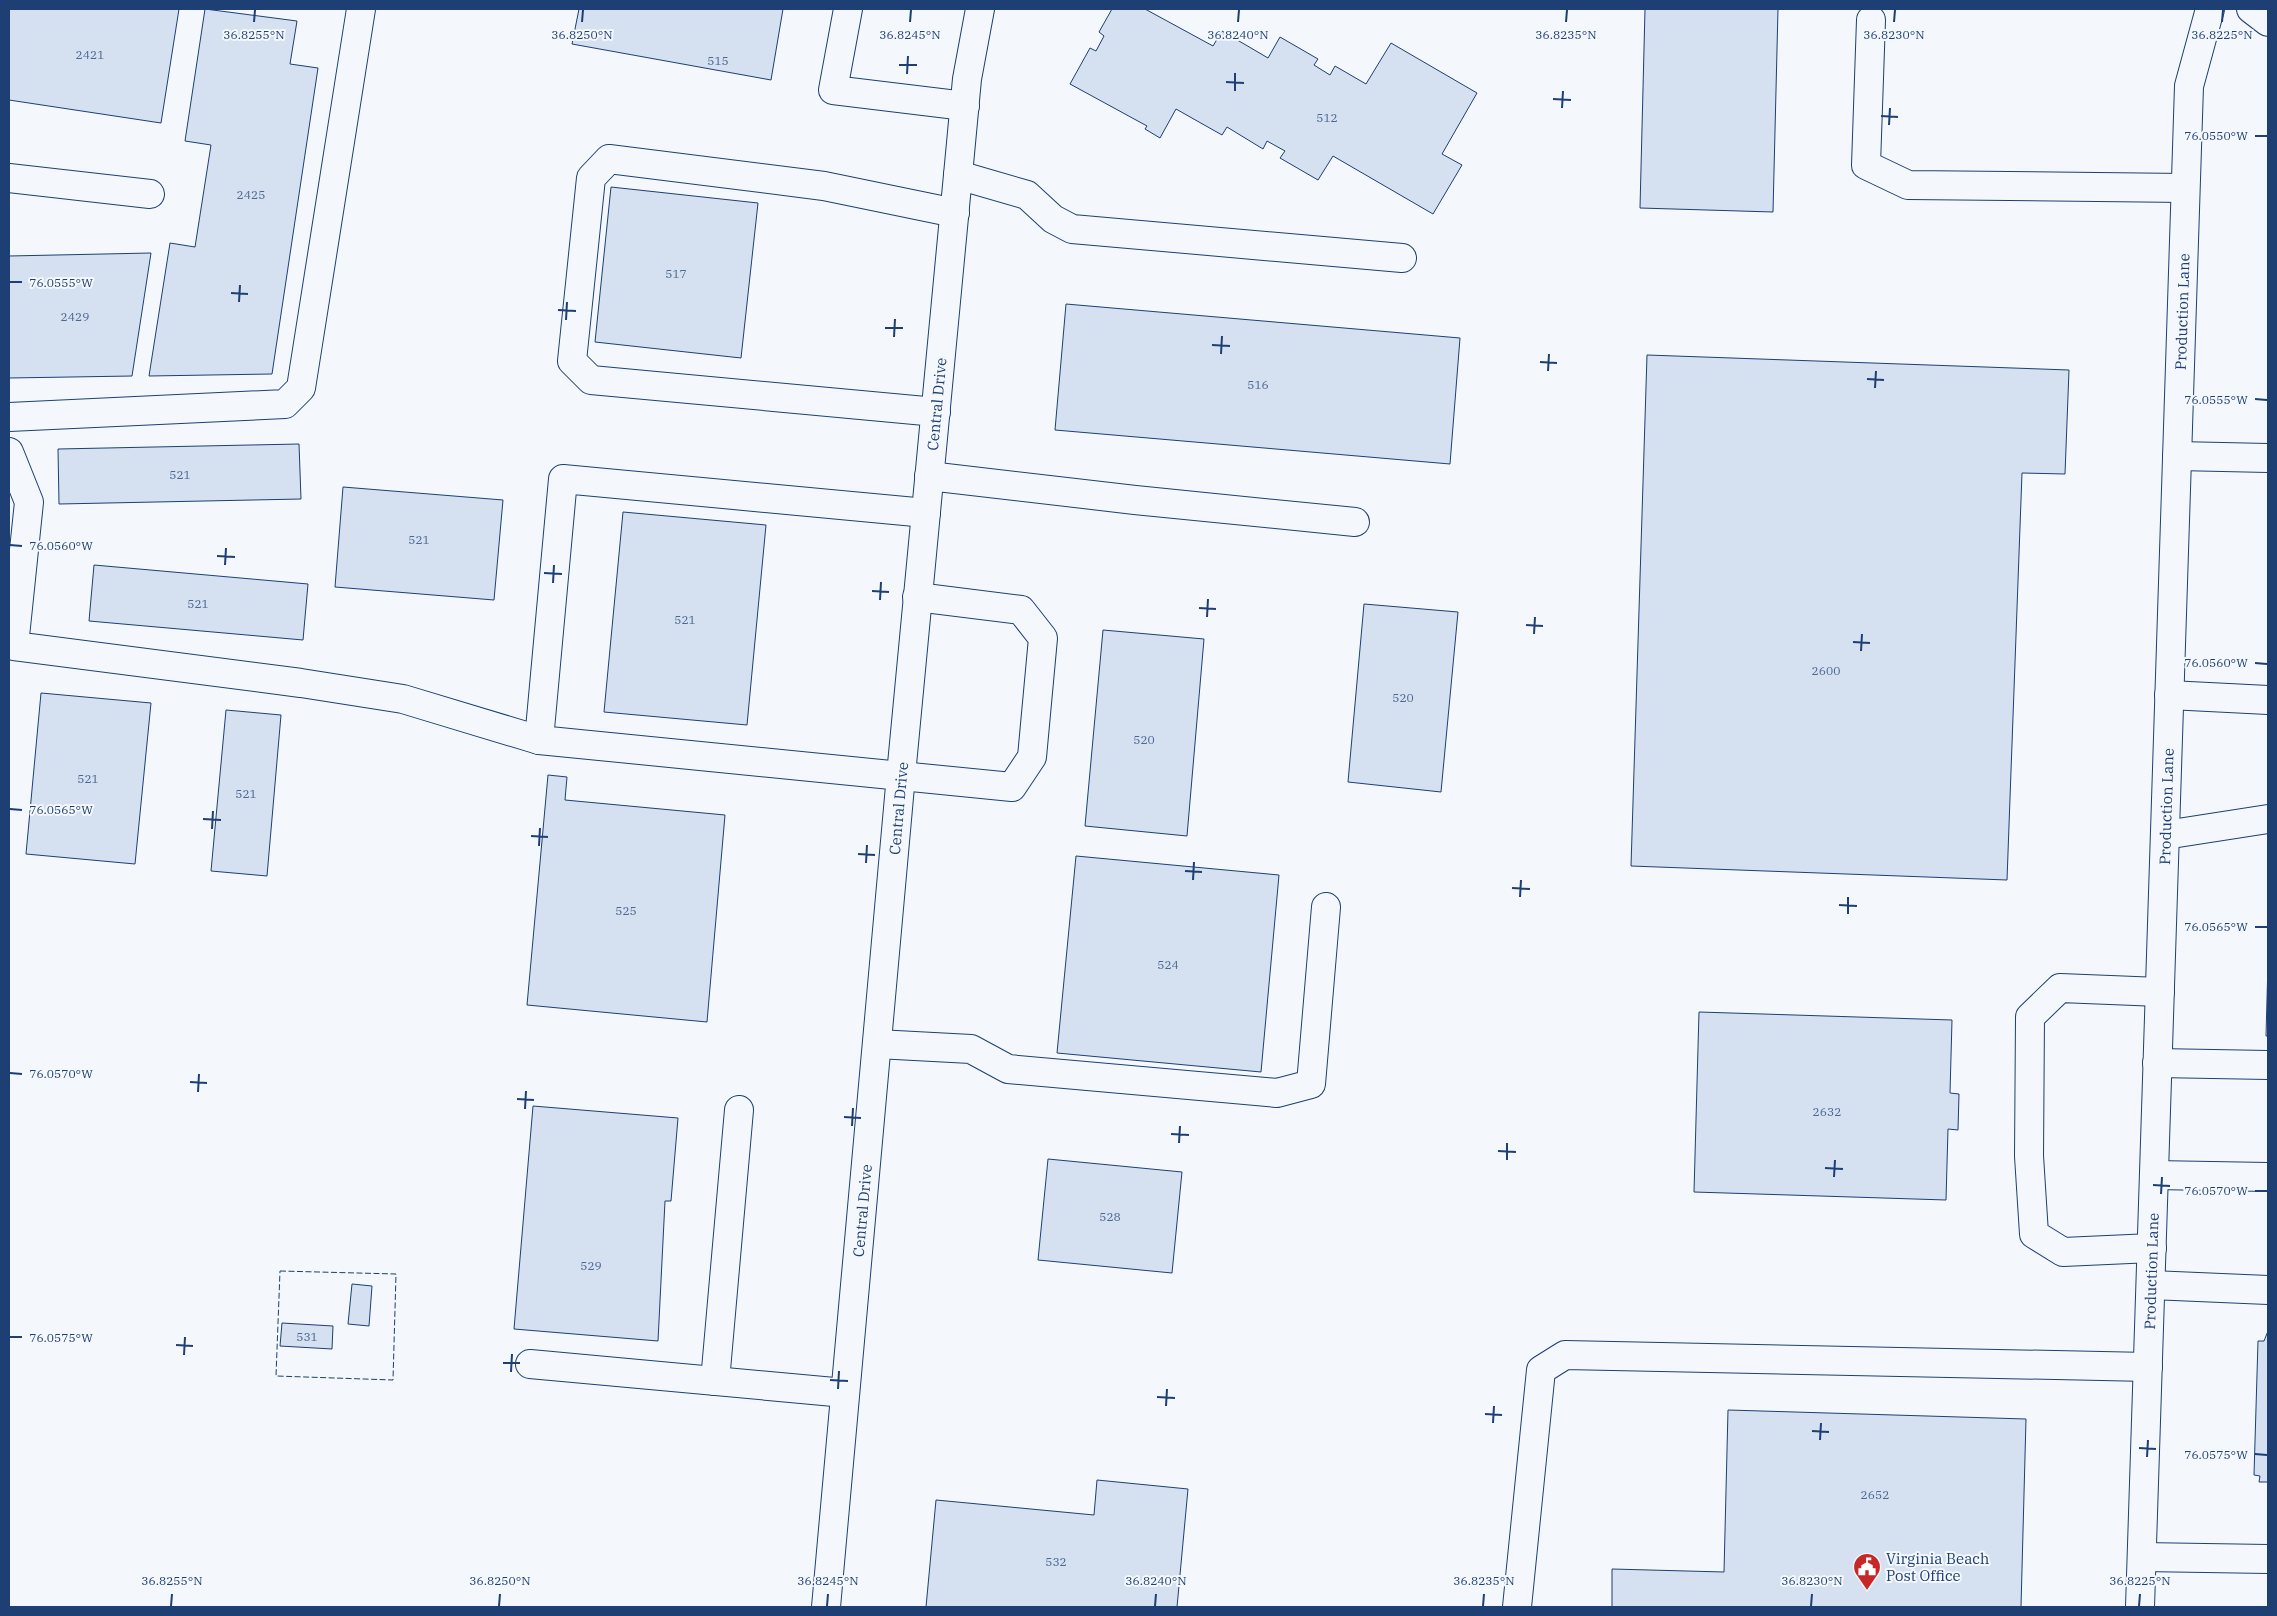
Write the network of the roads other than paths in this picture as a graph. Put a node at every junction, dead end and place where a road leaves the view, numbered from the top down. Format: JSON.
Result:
{"nodes":[{"id":1,"x":361,"y":9,"type":"edge"},
{"id":2,"x":848,"y":9,"type":"edge"},
{"id":3,"x":980,"y":9,"type":"edge"},
{"id":4,"x":2210,"y":9,"type":"edge"},
{"id":5,"x":2251,"y":9,"type":"edge"},
{"id":6,"x":1872,"y":20,"type":"dead end"},
{"id":7,"x":2268,"y":22,"type":"edge"},
{"id":8,"x":965,"y":106,"type":"junction"},
{"id":9,"x":958,"y":175,"type":"junction"},
{"id":10,"x":9,"y":178,"type":"edge"},
{"id":11,"x":2185,"y":188,"type":"junction"},
{"id":12,"x":150,"y":194,"type":"dead end"},
{"id":13,"x":954,"y":213,"type":"junction"},
{"id":14,"x":1402,"y":258,"type":"dead end"},
{"id":15,"x":936,"y":412,"type":"junction"},
{"id":16,"x":9,"y":417,"type":"edge"},
{"id":17,"x":9,"y":452,"type":"edge"},
{"id":18,"x":2177,"y":456,"type":"junction"},
{"id":19,"x":2268,"y":458,"type":"edge"},
{"id":20,"x":929,"y":476,"type":"junction"},
{"id":21,"x":926,"y":513,"type":"junction"},
{"id":22,"x":1355,"y":522,"type":"dead end"},
{"id":23,"x":917,"y":597,"type":"junction"},
{"id":24,"x":11,"y":646,"type":"edge"},
{"id":25,"x":2169,"y":696,"type":"junction"},
{"id":26,"x":2268,"y":700,"type":"edge"},
{"id":27,"x":539,"y":740,"type":"junction"},
{"id":28,"x":901,"y":775,"type":"junction"},
{"id":29,"x":2268,"y":819,"type":"edge"},
{"id":30,"x":2165,"y":835,"type":"junction"},
{"id":31,"x":1326,"y":907,"type":"dead end"},
{"id":32,"x":2160,"y":992,"type":"junction"},
{"id":33,"x":877,"y":1044,"type":"junction"},
{"id":34,"x":2157,"y":1063,"type":"junction"},
{"id":35,"x":2268,"y":1065,"type":"edge"},
{"id":36,"x":739,"y":1110,"type":"dead end"},
{"id":37,"x":2154,"y":1175,"type":"junction"},
{"id":38,"x":2268,"y":1177,"type":"edge"},
{"id":39,"x":2152,"y":1248,"type":"junction"},
{"id":40,"x":2151,"y":1285,"type":"junction"},
{"id":41,"x":2268,"y":1290,"type":"edge"},
{"id":42,"x":530,"y":1364,"type":"dead end"},
{"id":43,"x":2148,"y":1368,"type":"junction"},
{"id":44,"x":715,"y":1381,"type":"junction"},
{"id":45,"x":845,"y":1393,"type":"junction"},
{"id":46,"x":2142,"y":1556,"type":"junction"},
{"id":47,"x":2268,"y":1559,"type":"edge"},
{"id":48,"x":826,"y":1607,"type":"edge"},
{"id":49,"x":1517,"y":1607,"type":"edge"},
{"id":50,"x":2140,"y":1607,"type":"edge"}],
"edges":[{"from":1,"to":16,"type":"street"},
{"from":2,"to":8,"type":"street"},
{"from":3,"to":8,"type":"street","name":"Central Drive"},
{"from":4,"to":11,"type":"street","name":"Production Lane"},
{"from":5,"to":7,"type":"street"},
{"from":6,"to":11,"type":"street"},
{"from":8,"to":9,"type":"street","name":"Central Drive"},
{"from":9,"to":13,"type":"street","name":"Central Drive"},
{"from":9,"to":14,"type":"street"},
{"from":10,"to":12,"type":"street"},
{"from":11,"to":18,"type":"street","name":"Production Lane"},
{"from":13,"to":15,"type":"street","name":"Central Drive"},
{"from":13,"to":15,"type":"street"},
{"from":15,"to":20,"type":"street","name":"Central Drive"},
{"from":17,"to":24,"type":"street"},
{"from":18,"to":19,"type":"street"},
{"from":18,"to":25,"type":"street","name":"Production Lane"},
{"from":20,"to":21,"type":"street","name":"Central Drive"},
{"from":20,"to":22,"type":"street"},
{"from":21,"to":23,"type":"street","name":"Central Drive"},
{"from":21,"to":27,"type":"street"},
{"from":23,"to":28,"type":"street","name":"Central Drive"},
{"from":23,"to":28,"type":"street"},
{"from":24,"to":27,"type":"street"},
{"from":25,"to":26,"type":"street"},
{"from":25,"to":30,"type":"street","name":"Production Lane"},
{"from":27,"to":28,"type":"street"},
{"from":28,"to":33,"type":"street","name":"Central Drive"},
{"from":29,"to":30,"type":"street"},
{"from":30,"to":32,"type":"street","name":"Production Lane"},
{"from":31,"to":33,"type":"street"},
{"from":32,"to":34,"type":"street","name":"Production Lane"},
{"from":32,"to":39,"type":"street"},
{"from":33,"to":45,"type":"street","name":"Central Drive"},
{"from":34,"to":35,"type":"street"},
{"from":34,"to":37,"type":"street","name":"Production Lane"},
{"from":36,"to":44,"type":"street"},
{"from":37,"to":38,"type":"street"},
{"from":37,"to":39,"type":"street","name":"Production Lane"},
{"from":39,"to":40,"type":"street","name":"Production Lane"},
{"from":40,"to":41,"type":"street"},
{"from":40,"to":43,"type":"street","name":"Production Lane"},
{"from":42,"to":44,"type":"street"},
{"from":43,"to":46,"type":"street","name":"Production Lane"},
{"from":43,"to":49,"type":"street"},
{"from":44,"to":45,"type":"street"},
{"from":45,"to":48,"type":"street","name":"Central Drive"},
{"from":46,"to":47,"type":"street"},
{"from":46,"to":50,"type":"street","name":"Production Lane"}]}
